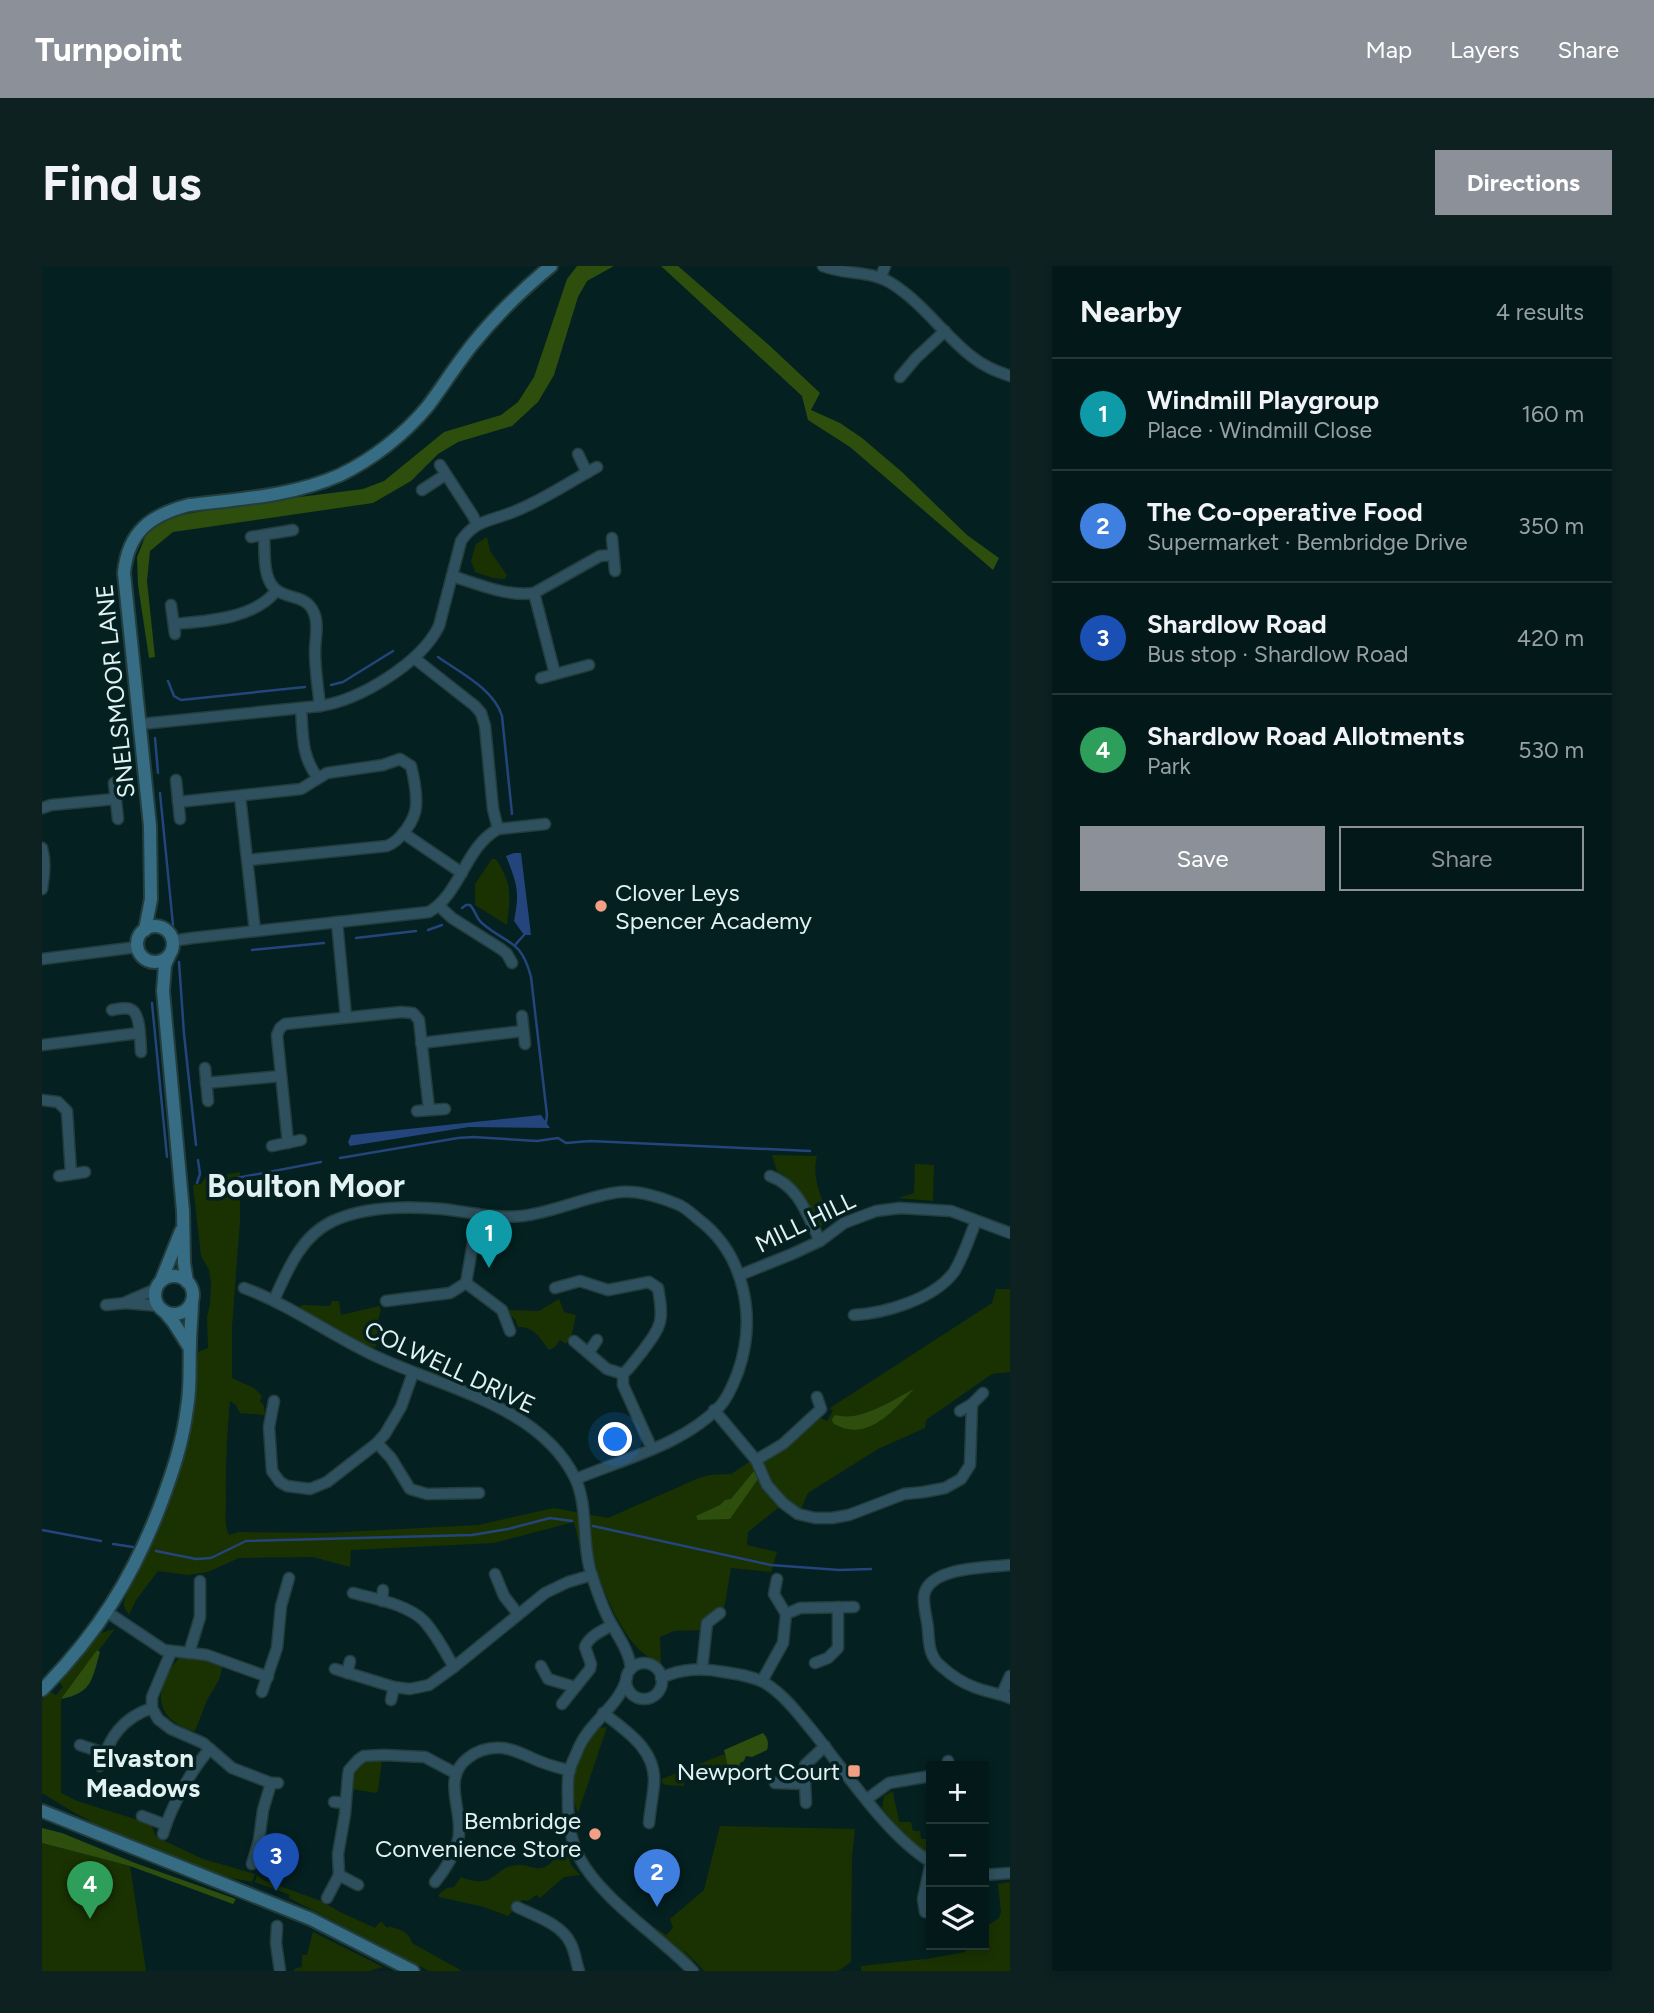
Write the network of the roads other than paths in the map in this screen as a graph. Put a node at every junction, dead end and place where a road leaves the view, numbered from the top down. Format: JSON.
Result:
{"nodes":[{"id":1,"x":551,"y":266,"type":"edge"},
{"id":2,"x":822,"y":266,"type":"edge"},
{"id":3,"x":885,"y":266,"type":"edge"},
{"id":4,"x":881,"y":278,"type":"junction"},
{"id":5,"x":945,"y":331,"type":"junction"},
{"id":6,"x":1010,"y":376,"type":"edge"},
{"id":7,"x":900,"y":377,"type":"dead end"},
{"id":8,"x":578,"y":454,"type":"dead end"},
{"id":9,"x":422,"y":491,"type":"dead end"},
{"id":10,"x":477,"y":525,"type":"junction"},
{"id":11,"x":293,"y":530,"type":"dead end"},
{"id":12,"x":264,"y":535,"type":"junction"},
{"id":13,"x":251,"y":537,"type":"dead end"},
{"id":14,"x":612,"y":538,"type":"dead end"},
{"id":15,"x":613,"y":555,"type":"junction"},
{"id":16,"x":615,"y":571,"type":"dead end"},
{"id":17,"x":452,"y":576,"type":"junction"},
{"id":18,"x":276,"y":591,"type":"junction"},
{"id":19,"x":534,"y":593,"type":"junction"},
{"id":20,"x":171,"y":605,"type":"dead end"},
{"id":21,"x":414,"y":658,"type":"junction"},
{"id":22,"x":589,"y":665,"type":"dead end"},
{"id":23,"x":555,"y":674,"type":"junction"},
{"id":24,"x":541,"y":678,"type":"dead end"},
{"id":25,"x":320,"y":706,"type":"junction"},
{"id":26,"x":301,"y":708,"type":"junction"},
{"id":27,"x":141,"y":724,"type":"junction"},
{"id":28,"x":318,"y":778,"type":"junction"},
{"id":29,"x":176,"y":780,"type":"dead end"},
{"id":30,"x":114,"y":783,"type":"dead end"},
{"id":31,"x":240,"y":796,"type":"junction"},
{"id":32,"x":116,"y":799,"type":"junction"},
{"id":33,"x":178,"y":802,"type":"junction"},
{"id":34,"x":42,"y":808,"type":"edge"},
{"id":35,"x":118,"y":819,"type":"dead end"},
{"id":36,"x":180,"y":819,"type":"dead end"},
{"id":37,"x":545,"y":824,"type":"dead end"},
{"id":38,"x":498,"y":829,"type":"junction"},
{"id":39,"x":403,"y":834,"type":"junction"},
{"id":40,"x":42,"y":848,"type":"edge"},
{"id":41,"x":248,"y":860,"type":"junction"},
{"id":42,"x":462,"y":873,"type":"junction"},
{"id":43,"x":42,"y":889,"type":"edge"},
{"id":44,"x":151,"y":898,"type":"junction"},
{"id":45,"x":439,"y":906,"type":"junction"},
{"id":46,"x":337,"y":922,"type":"junction"},
{"id":47,"x":145,"y":930,"type":"junction"},
{"id":48,"x":165,"y":930,"type":"junction"},
{"id":49,"x":255,"y":931,"type":"junction"},
{"id":50,"x":173,"y":941,"type":"junction"},
{"id":51,"x":137,"y":947,"type":"junction"},
{"id":52,"x":169,"y":956,"type":"junction"},
{"id":53,"x":42,"y":959,"type":"edge"},
{"id":54,"x":148,"y":961,"type":"junction"},
{"id":55,"x":512,"y":963,"type":"dead end"},
{"id":56,"x":163,"y":991,"type":"junction"},
{"id":57,"x":113,"y":1010,"type":"dead end"},
{"id":58,"x":522,"y":1016,"type":"dead end"},
{"id":59,"x":346,"y":1017,"type":"junction"},
{"id":60,"x":139,"y":1028,"type":"junction"},
{"id":61,"x":523,"y":1031,"type":"junction"},
{"id":62,"x":421,"y":1043,"type":"junction"},
{"id":63,"x":525,"y":1044,"type":"dead end"},
{"id":64,"x":42,"y":1045,"type":"edge"},
{"id":65,"x":141,"y":1052,"type":"dead end"},
{"id":66,"x":205,"y":1068,"type":"dead end"},
{"id":67,"x":281,"y":1076,"type":"junction"},
{"id":68,"x":206,"y":1083,"type":"junction"},
{"id":69,"x":42,"y":1100,"type":"edge"},
{"id":70,"x":208,"y":1101,"type":"dead end"},
{"id":71,"x":429,"y":1109,"type":"junction"},
{"id":72,"x":445,"y":1109,"type":"dead end"},
{"id":73,"x":417,"y":1111,"type":"dead end"},
{"id":74,"x":301,"y":1140,"type":"dead end"},
{"id":75,"x":288,"y":1143,"type":"junction"},
{"id":76,"x":272,"y":1146,"type":"dead end"},
{"id":77,"x":85,"y":1172,"type":"dead end"},
{"id":78,"x":71,"y":1174,"type":"junction"},
{"id":79,"x":59,"y":1176,"type":"dead end"},
{"id":80,"x":770,"y":1176,"type":"dead end"},
{"id":81,"x":478,"y":1214,"type":"junction"},
{"id":82,"x":976,"y":1221,"type":"junction"},
{"id":83,"x":183,"y":1224,"type":"junction"},
{"id":84,"x":1010,"y":1233,"type":"edge"},
{"id":85,"x":820,"y":1241,"type":"junction"},
{"id":86,"x":740,"y":1275,"type":"junction"},
{"id":87,"x":187,"y":1282,"type":"junction"},
{"id":88,"x":466,"y":1283,"type":"junction"},
{"id":89,"x":159,"y":1285,"type":"junction"},
{"id":90,"x":555,"y":1287,"type":"dead end"},
{"id":91,"x":244,"y":1288,"type":"dead end"},
{"id":92,"x":274,"y":1300,"type":"junction"},
{"id":93,"x":191,"y":1301,"type":"junction"},
{"id":94,"x":386,"y":1301,"type":"dead end"},
{"id":95,"x":126,"y":1303,"type":"junction"},
{"id":96,"x":106,"y":1305,"type":"dead end"},
{"id":97,"x":161,"y":1309,"type":"junction"},
{"id":98,"x":854,"y":1315,"type":"dead end"},
{"id":99,"x":510,"y":1331,"type":"dead end"},
{"id":100,"x":597,"y":1340,"type":"dead end"},
{"id":101,"x":574,"y":1341,"type":"dead end"},
{"id":102,"x":189,"y":1347,"type":"junction"},
{"id":103,"x":589,"y":1352,"type":"junction"},
{"id":104,"x":413,"y":1373,"type":"junction"},
{"id":105,"x":623,"y":1374,"type":"junction"},
{"id":106,"x":983,"y":1393,"type":"dead end"},
{"id":107,"x":817,"y":1397,"type":"dead end"},
{"id":108,"x":274,"y":1401,"type":"dead end"},
{"id":109,"x":972,"y":1404,"type":"junction"},
{"id":110,"x":714,"y":1410,"type":"junction"},
{"id":111,"x":961,"y":1411,"type":"dead end"},
{"id":112,"x":377,"y":1443,"type":"junction"},
{"id":113,"x":652,"y":1449,"type":"junction"},
{"id":114,"x":756,"y":1460,"type":"junction"},
{"id":115,"x":576,"y":1479,"type":"junction"},
{"id":116,"x":478,"y":1493,"type":"dead end"},
{"id":117,"x":1010,"y":1565,"type":"edge"},
{"id":118,"x":495,"y":1574,"type":"dead end"},
{"id":119,"x":592,"y":1575,"type":"junction"},
{"id":120,"x":289,"y":1578,"type":"dead end"},
{"id":121,"x":777,"y":1578,"type":"dead end"},
{"id":122,"x":200,"y":1581,"type":"dead end"},
{"id":123,"x":353,"y":1593,"type":"dead end"},
{"id":124,"x":854,"y":1606,"type":"dead end"},
{"id":125,"x":838,"y":1607,"type":"junction"},
{"id":126,"x":107,"y":1612,"type":"junction"},
{"id":127,"x":720,"y":1613,"type":"dead end"},
{"id":128,"x":518,"y":1614,"type":"junction"},
{"id":129,"x":786,"y":1614,"type":"junction"},
{"id":130,"x":612,"y":1625,"type":"junction"},
{"id":131,"x":171,"y":1652,"type":"junction"},
{"id":132,"x":189,"y":1653,"type":"junction"},
{"id":133,"x":350,"y":1661,"type":"dead end"},
{"id":134,"x":815,"y":1663,"type":"dead end"},
{"id":135,"x":541,"y":1666,"type":"dead end"},
{"id":136,"x":454,"y":1667,"type":"junction"},
{"id":137,"x":335,"y":1669,"type":"dead end"},
{"id":138,"x":633,"y":1670,"type":"junction"},
{"id":139,"x":702,"y":1670,"type":"junction"},
{"id":140,"x":347,"y":1673,"type":"junction"},
{"id":141,"x":1010,"y":1676,"type":"edge"},
{"id":142,"x":268,"y":1677,"type":"junction"},
{"id":143,"x":661,"y":1678,"type":"junction"},
{"id":144,"x":762,"y":1681,"type":"junction"},
{"id":145,"x":394,"y":1687,"type":"junction"},
{"id":146,"x":575,"y":1688,"type":"junction"},
{"id":147,"x":42,"y":1690,"type":"edge"},
{"id":148,"x":262,"y":1692,"type":"dead end"},
{"id":149,"x":1006,"y":1696,"type":"edge"},
{"id":150,"x":634,"y":1697,"type":"junction"},
{"id":151,"x":391,"y":1700,"type":"dead end"},
{"id":152,"x":562,"y":1704,"type":"dead end"},
{"id":153,"x":612,"y":1705,"type":"junction"},
{"id":154,"x":152,"y":1708,"type":"junction"},
{"id":155,"x":603,"y":1713,"type":"junction"},
{"id":156,"x":80,"y":1745,"type":"dead end"},
{"id":157,"x":825,"y":1746,"type":"junction"},
{"id":158,"x":210,"y":1749,"type":"junction"},
{"id":159,"x":104,"y":1753,"type":"junction"},
{"id":160,"x":100,"y":1766,"type":"dead end"},
{"id":161,"x":569,"y":1771,"type":"junction"},
{"id":162,"x":456,"y":1773,"type":"junction"},
{"id":163,"x":926,"y":1777,"type":"edge"},
{"id":164,"x":775,"y":1783,"type":"dead end"},
{"id":165,"x":805,"y":1784,"type":"junction"},
{"id":166,"x":867,"y":1800,"type":"junction"},
{"id":167,"x":42,"y":1802,"type":"edge"},
{"id":168,"x":334,"y":1802,"type":"dead end"},
{"id":169,"x":345,"y":1803,"type":"junction"},
{"id":170,"x":806,"y":1803,"type":"dead end"},
{"id":171,"x":42,"y":1811,"type":"edge"},
{"id":172,"x":56,"y":1816,"type":"junction"},
{"id":173,"x":142,"y":1816,"type":"dead end"},
{"id":174,"x":649,"y":1823,"type":"dead end"},
{"id":175,"x":926,"y":1859,"type":"edge"},
{"id":176,"x":252,"y":1864,"type":"dead end"},
{"id":177,"x":1010,"y":1873,"type":"edge"},
{"id":178,"x":339,"y":1875,"type":"junction"},
{"id":179,"x":989,"y":1875,"type":"edge"},
{"id":180,"x":435,"y":1882,"type":"dead end"},
{"id":181,"x":358,"y":1885,"type":"dead end"},
{"id":182,"x":926,"y":1885,"type":"edge"},
{"id":183,"x":327,"y":1898,"type":"dead end"},
{"id":184,"x":517,"y":1907,"type":"dead end"},
{"id":185,"x":925,"y":1912,"type":"dead end"},
{"id":186,"x":277,"y":1926,"type":"dead end"},
{"id":187,"x":686,"y":1969,"type":"edge"},
{"id":188,"x":280,"y":1971,"type":"edge"},
{"id":189,"x":414,"y":1971,"type":"edge"},
{"id":190,"x":579,"y":1971,"type":"edge"}],
"edges":[{"from":1,"to":27,"type":"street","name":"SNELSMOOR LANE"},
{"from":2,"to":4,"type":"street"},
{"from":3,"to":4,"type":"street"},
{"from":4,"to":5,"type":"street"},
{"from":5,"to":6,"type":"street"},
{"from":5,"to":7,"type":"street"},
{"from":8,"to":10,"type":"street"},
{"from":9,"to":10,"type":"street"},
{"from":10,"to":17,"type":"street"},
{"from":11,"to":12,"type":"street"},
{"from":12,"to":13,"type":"street"},
{"from":12,"to":18,"type":"street"},
{"from":14,"to":15,"type":"street"},
{"from":15,"to":16,"type":"street"},
{"from":15,"to":19,"type":"street"},
{"from":17,"to":19,"type":"street"},
{"from":17,"to":21,"type":"street"},
{"from":18,"to":20,"type":"street"},
{"from":18,"to":25,"type":"street"},
{"from":19,"to":23,"type":"street"},
{"from":21,"to":25,"type":"street"},
{"from":21,"to":38,"type":"street"},
{"from":22,"to":23,"type":"street"},
{"from":23,"to":24,"type":"street"},
{"from":25,"to":26,"type":"street"},
{"from":26,"to":27,"type":"street"},
{"from":26,"to":28,"type":"street"},
{"from":27,"to":44,"type":"street","name":"SNELSMOOR LANE"},
{"from":28,"to":31,"type":"street"},
{"from":28,"to":39,"type":"street"},
{"from":29,"to":33,"type":"street"},
{"from":30,"to":32,"type":"street"},
{"from":31,"to":33,"type":"street"},
{"from":31,"to":41,"type":"street"},
{"from":32,"to":34,"type":"street"},
{"from":32,"to":35,"type":"street"},
{"from":33,"to":36,"type":"street"},
{"from":37,"to":38,"type":"street"},
{"from":38,"to":42,"type":"street"},
{"from":39,"to":41,"type":"street"},
{"from":39,"to":42,"type":"street"},
{"from":40,"to":43,"type":"street"},
{"from":41,"to":49,"type":"street"},
{"from":42,"to":45,"type":"street"},
{"from":44,"to":47,"type":"street","name":"SNELSMOOR LANE"},
{"from":44,"to":48,"type":"street","name":"SNELSMOOR LANE"},
{"from":45,"to":46,"type":"street"},
{"from":45,"to":55,"type":"street"},
{"from":46,"to":49,"type":"street"},
{"from":46,"to":59,"type":"street"},
{"from":47,"to":48,"type":"street"},
{"from":47,"to":51,"type":"street"},
{"from":48,"to":50,"type":"street"},
{"from":49,"to":50,"type":"street"},
{"from":50,"to":52,"type":"street"},
{"from":51,"to":53,"type":"street"},
{"from":51,"to":54,"type":"street"},
{"from":52,"to":54,"type":"street"},
{"from":52,"to":56,"type":"street"},
{"from":54,"to":56,"type":"street"},
{"from":56,"to":83,"type":"street"},
{"from":57,"to":60,"type":"street"},
{"from":58,"to":61,"type":"street"},
{"from":59,"to":62,"type":"street"},
{"from":59,"to":67,"type":"street"},
{"from":60,"to":64,"type":"street"},
{"from":60,"to":65,"type":"street"},
{"from":61,"to":62,"type":"street"},
{"from":61,"to":63,"type":"street"},
{"from":62,"to":71,"type":"street"},
{"from":66,"to":68,"type":"street"},
{"from":67,"to":68,"type":"street"},
{"from":67,"to":75,"type":"street"},
{"from":68,"to":70,"type":"street"},
{"from":69,"to":78,"type":"street"},
{"from":71,"to":72,"type":"street"},
{"from":71,"to":73,"type":"street"},
{"from":74,"to":75,"type":"street"},
{"from":75,"to":76,"type":"street"},
{"from":77,"to":78,"type":"street"},
{"from":78,"to":79,"type":"street"},
{"from":80,"to":85,"type":"street"},
{"from":81,"to":86,"type":"street"},
{"from":81,"to":88,"type":"street"},
{"from":81,"to":92,"type":"street"},
{"from":82,"to":84,"type":"street","name":"MILL HILL"},
{"from":82,"to":85,"type":"street","name":"MILL HILL"},
{"from":82,"to":98,"type":"street"},
{"from":83,"to":87,"type":"street"},
{"from":83,"to":89,"type":"street"},
{"from":85,"to":86,"type":"street","name":"MILL HILL"},
{"from":86,"to":110,"type":"street"},
{"from":87,"to":89,"type":"street"},
{"from":87,"to":93,"type":"street"},
{"from":88,"to":94,"type":"street"},
{"from":88,"to":99,"type":"street"},
{"from":89,"to":95,"type":"street"},
{"from":89,"to":97,"type":"street"},
{"from":90,"to":105,"type":"street"},
{"from":91,"to":92,"type":"street","name":"COLWELL DRIVE"},
{"from":92,"to":104,"type":"street","name":"COLWELL DRIVE"},
{"from":93,"to":97,"type":"street"},
{"from":93,"to":102,"type":"street"},
{"from":95,"to":96,"type":"street"},
{"from":95,"to":97,"type":"street"},
{"from":97,"to":102,"type":"street"},
{"from":100,"to":103,"type":"street"},
{"from":101,"to":103,"type":"street"},
{"from":102,"to":126,"type":"street"},
{"from":103,"to":105,"type":"street"},
{"from":104,"to":112,"type":"street"},
{"from":104,"to":115,"type":"street","name":"COLWELL DRIVE"},
{"from":105,"to":113,"type":"street"},
{"from":106,"to":109,"type":"street"},
{"from":107,"to":114,"type":"street"},
{"from":108,"to":112,"type":"street"},
{"from":109,"to":111,"type":"street"},
{"from":109,"to":114,"type":"street"},
{"from":110,"to":113,"type":"street"},
{"from":110,"to":114,"type":"street"},
{"from":112,"to":116,"type":"street"},
{"from":113,"to":115,"type":"street"},
{"from":115,"to":119,"type":"street","name":"COLWELL DRIVE"},
{"from":117,"to":149,"type":"street"},
{"from":118,"to":128,"type":"street"},
{"from":119,"to":128,"type":"street"},
{"from":119,"to":130,"type":"street","name":"COLWELL DRIVE"},
{"from":120,"to":142,"type":"street"},
{"from":121,"to":129,"type":"street"},
{"from":122,"to":132,"type":"street"},
{"from":123,"to":136,"type":"street"},
{"from":124,"to":125,"type":"street"},
{"from":125,"to":129,"type":"street"},
{"from":125,"to":134,"type":"street"},
{"from":126,"to":131,"type":"street"},
{"from":126,"to":147,"type":"street"},
{"from":127,"to":139,"type":"street"},
{"from":128,"to":136,"type":"street"},
{"from":129,"to":144,"type":"street"},
{"from":130,"to":138,"type":"street","name":"COLWELL DRIVE"},
{"from":130,"to":146,"type":"street"},
{"from":131,"to":132,"type":"street"},
{"from":131,"to":154,"type":"street"},
{"from":132,"to":142,"type":"street"},
{"from":133,"to":140,"type":"street"},
{"from":135,"to":146,"type":"street"},
{"from":136,"to":145,"type":"street"},
{"from":137,"to":140,"type":"street"},
{"from":138,"to":143,"type":"street"},
{"from":138,"to":150,"type":"street","name":"COLWELL DRIVE"},
{"from":138,"to":153,"type":"street"},
{"from":139,"to":143,"type":"street"},
{"from":139,"to":144,"type":"street"},
{"from":140,"to":145,"type":"street"},
{"from":141,"to":149,"type":"street"},
{"from":142,"to":148,"type":"street"},
{"from":143,"to":150,"type":"street"},
{"from":144,"to":157,"type":"street"},
{"from":145,"to":151,"type":"street"},
{"from":146,"to":152,"type":"street"},
{"from":150,"to":153,"type":"street"},
{"from":153,"to":155,"type":"street"},
{"from":154,"to":158,"type":"street"},
{"from":154,"to":159,"type":"street"},
{"from":155,"to":161,"type":"street"},
{"from":155,"to":174,"type":"street"},
{"from":156,"to":159,"type":"street"},
{"from":157,"to":165,"type":"street"},
{"from":157,"to":166,"type":"street"},
{"from":158,"to":173,"type":"street"},
{"from":158,"to":176,"type":"street"},
{"from":159,"to":160,"type":"street"},
{"from":161,"to":162,"type":"street"},
{"from":161,"to":187,"type":"street"},
{"from":162,"to":169,"type":"street"},
{"from":162,"to":180,"type":"street"},
{"from":163,"to":166,"type":"street"},
{"from":164,"to":165,"type":"street"},
{"from":165,"to":170,"type":"street"},
{"from":166,"to":175,"type":"street"},
{"from":167,"to":172,"type":"street"},
{"from":168,"to":169,"type":"street"},
{"from":169,"to":178,"type":"street"},
{"from":171,"to":172,"type":"street"},
{"from":172,"to":189,"type":"street"},
{"from":177,"to":179,"type":"street"},
{"from":178,"to":181,"type":"street"},
{"from":178,"to":183,"type":"street"},
{"from":182,"to":185,"type":"street"},
{"from":184,"to":190,"type":"street"},
{"from":186,"to":188,"type":"street"}]}
